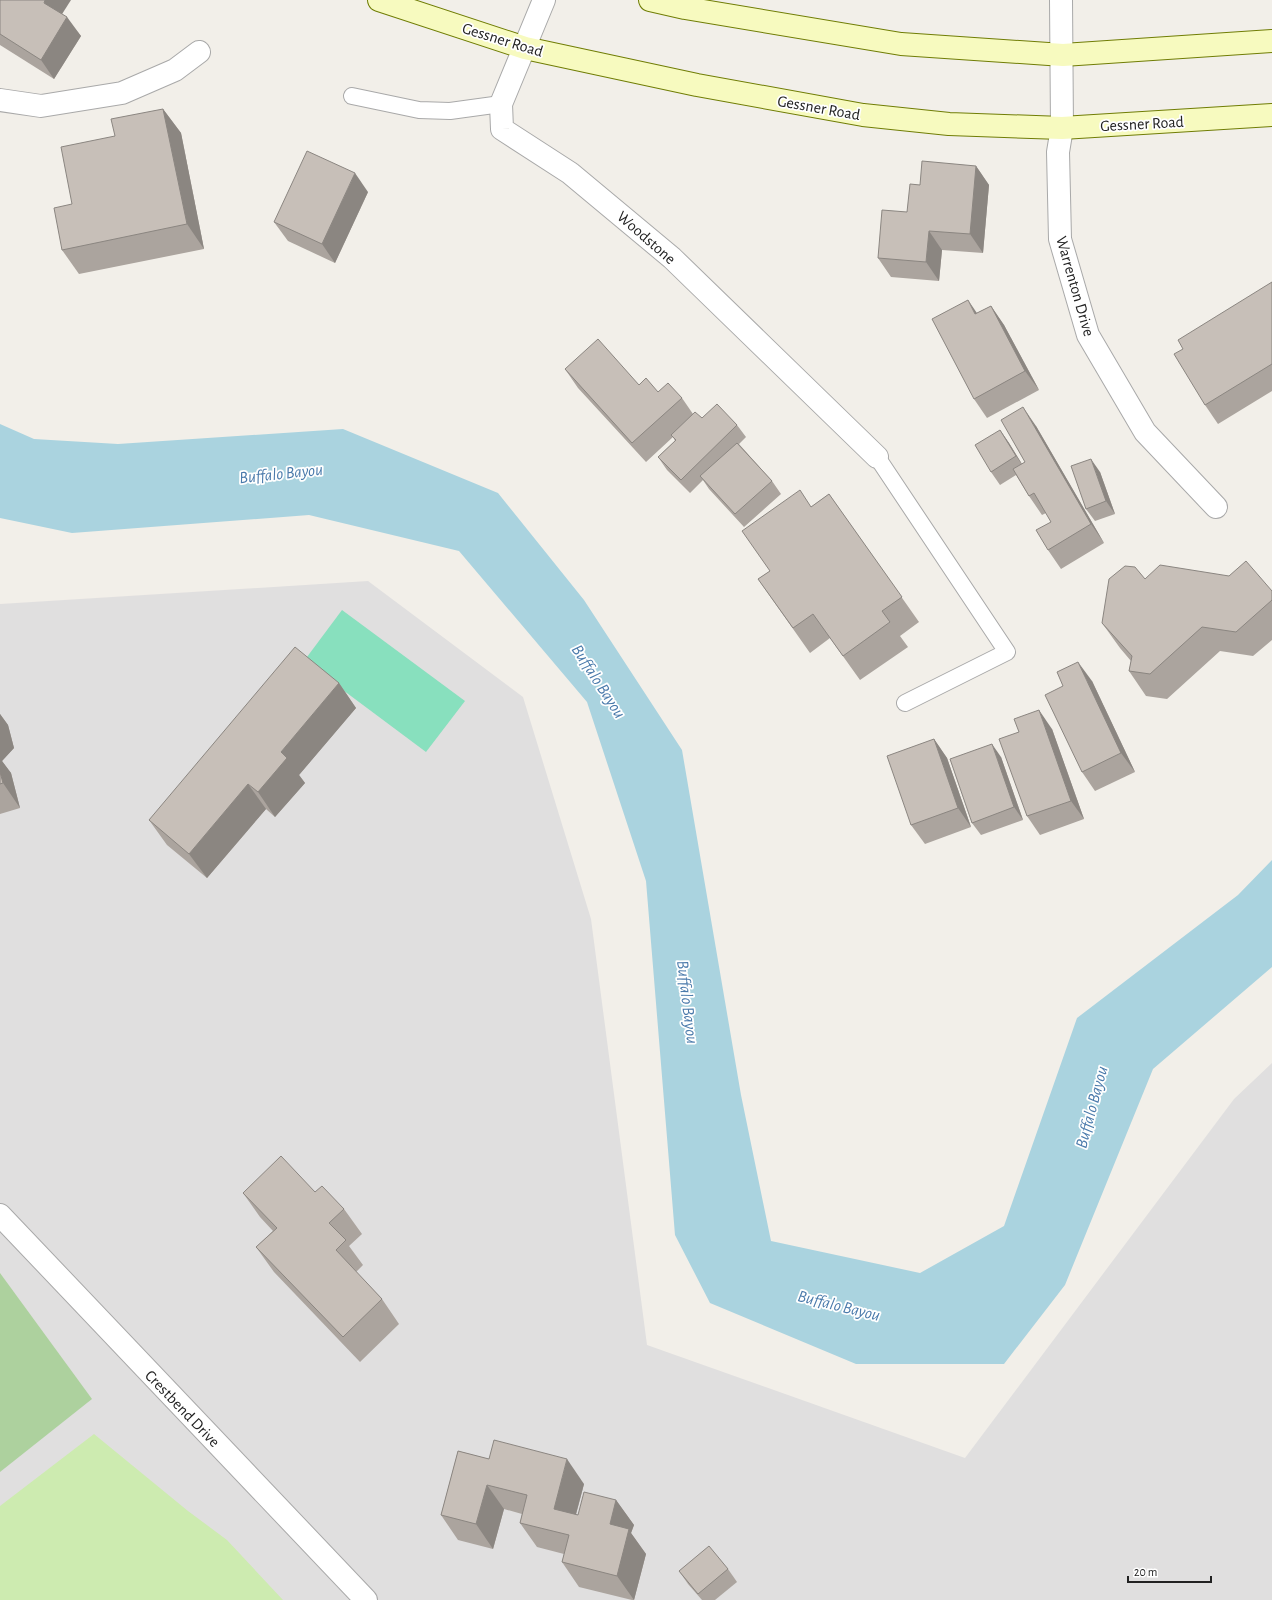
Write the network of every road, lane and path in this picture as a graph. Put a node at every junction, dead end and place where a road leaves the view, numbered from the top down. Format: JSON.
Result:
{"nodes":[{"id":1,"x":379,"y":0,"type":"edge"},
{"id":2,"x":544,"y":0,"type":"edge"},
{"id":3,"x":650,"y":0,"type":"edge"},
{"id":4,"x":1061,"y":0,"type":"edge"},
{"id":5,"x":1272,"y":42,"type":"edge"},
{"id":6,"x":526,"y":48,"type":"junction"},
{"id":7,"x":199,"y":52,"type":"dead end"},
{"id":8,"x":1063,"y":55,"type":"junction"},
{"id":9,"x":352,"y":96,"type":"dead end"},
{"id":10,"x":0,"y":100,"type":"edge"},
{"id":11,"x":501,"y":104,"type":"junction"},
{"id":12,"x":1272,"y":115,"type":"edge"},
{"id":13,"x":1062,"y":128,"type":"junction"},
{"id":14,"x":877,"y":457,"type":"joint"},
{"id":15,"x":1216,"y":507,"type":"dead end"},
{"id":16,"x":906,"y":703,"type":"dead end"},
{"id":17,"x":0,"y":1215,"type":"edge"},
{"id":18,"x":366,"y":1600,"type":"edge"}],
"edges":[{"from":1,"to":6,"type":"main road","name":"Gessner Road"},
{"from":2,"to":6,"type":"street","name":"Woodstone"},
{"from":3,"to":8,"type":"main road"},
{"from":4,"to":8,"type":"street","name":"Warrenton Drive"},
{"from":5,"to":8,"type":"main road"},
{"from":6,"to":11,"type":"street","name":"Woodstone"},
{"from":6,"to":13,"type":"main road","name":"Gessner Road"},
{"from":7,"to":10,"type":"street"},
{"from":8,"to":13,"type":"street","name":"Warrenton Drive"},
{"from":9,"to":11,"type":"lane"},
{"from":11,"to":14,"type":"street","name":"Woodstone"},
{"from":12,"to":13,"type":"main road","name":"Gessner Road"},
{"from":13,"to":15,"type":"street","name":"Warrenton Drive"},
{"from":14,"to":16,"type":"lane"},
{"from":17,"to":18,"type":"street","name":"Crestbend Drive"}]}
